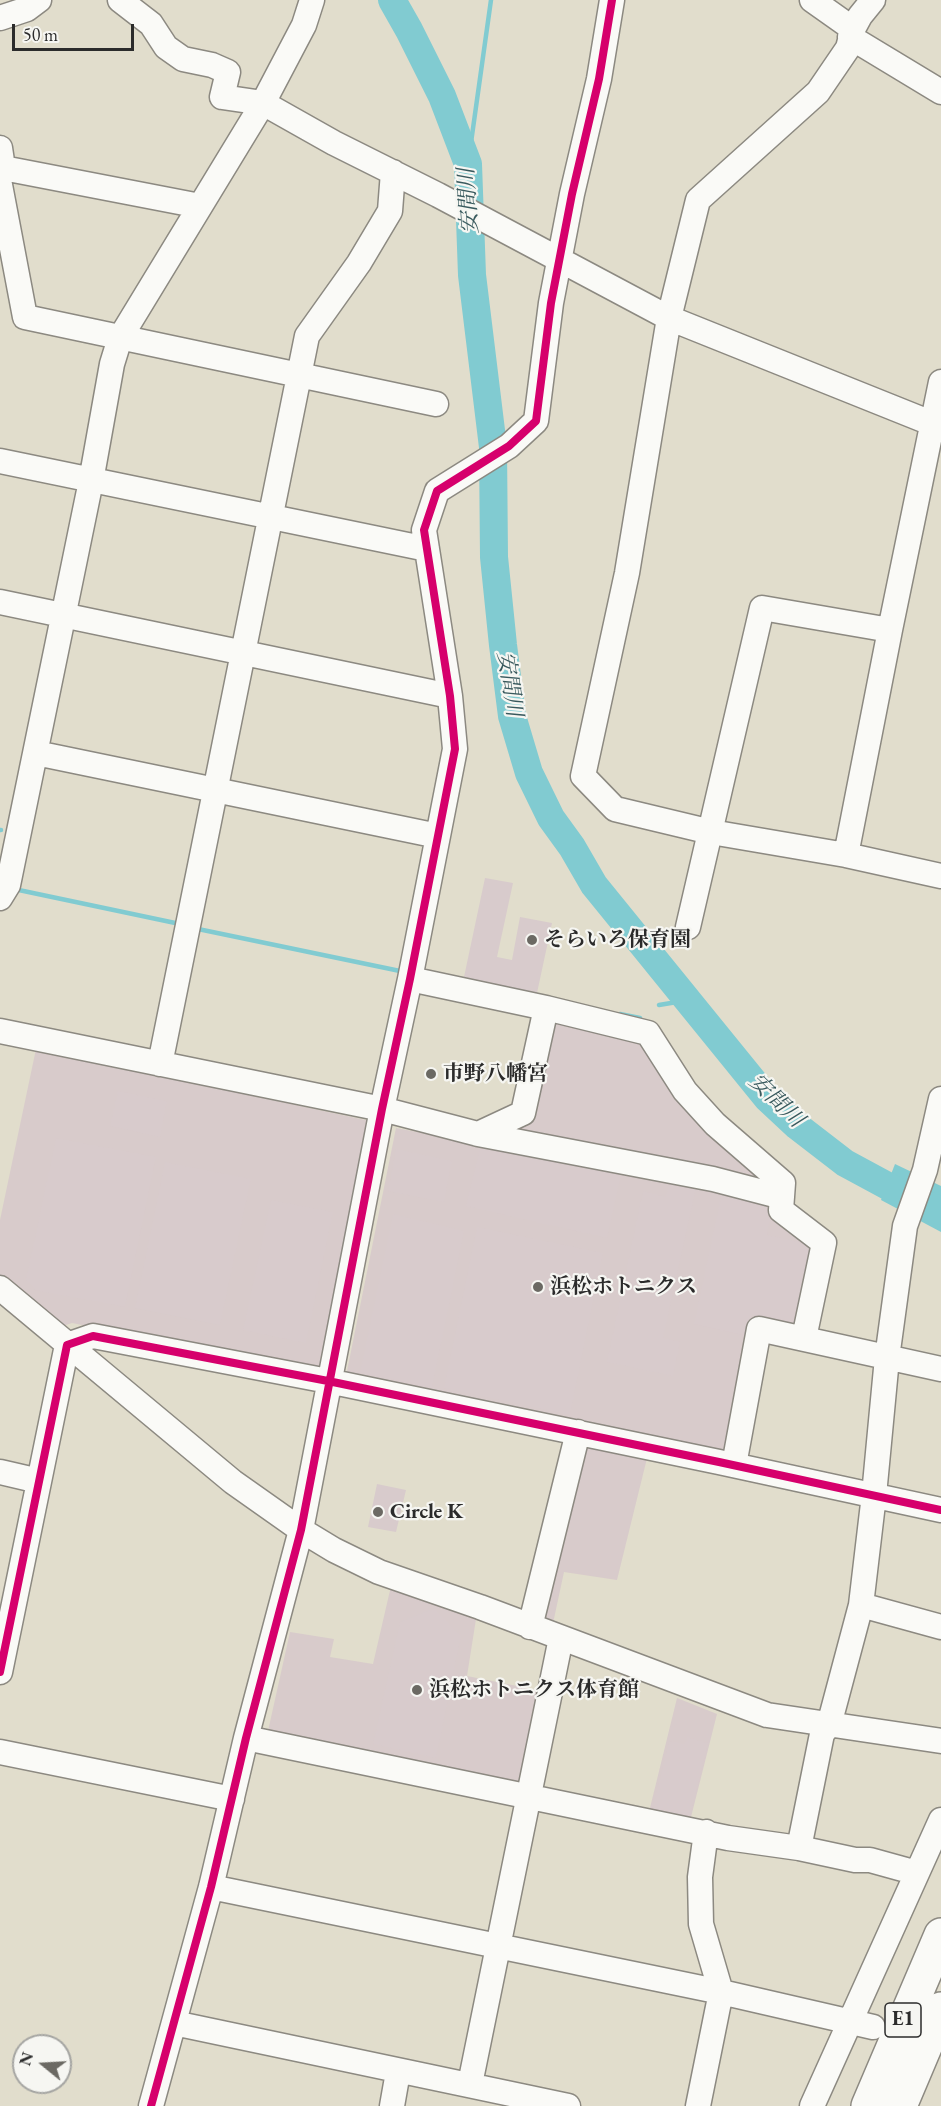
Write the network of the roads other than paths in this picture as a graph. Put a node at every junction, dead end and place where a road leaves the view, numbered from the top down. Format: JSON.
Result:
{"nodes":[{"id":1,"x":39,"y":0,"type":"edge"},
{"id":2,"x":120,"y":0,"type":"edge"},
{"id":3,"x":312,"y":0,"type":"edge"},
{"id":4,"x":612,"y":0,"type":"edge"},
{"id":5,"x":812,"y":0,"type":"edge"},
{"id":6,"x":873,"y":0,"type":"edge"},
{"id":7,"x":0,"y":18,"type":"edge"},
{"id":8,"x":851,"y":33,"type":"junction"},
{"id":9,"x":941,"y":92,"type":"edge"},
{"id":10,"x":263,"y":103,"type":"junction"},
{"id":11,"x":1,"y":170,"type":"edge"},
{"id":12,"x":393,"y":172,"type":"junction"},
{"id":13,"x":200,"y":206,"type":"junction"},
{"id":14,"x":559,"y":261,"type":"junction"},
{"id":15,"x":669,"y":318,"type":"junction"},
{"id":16,"x":120,"y":338,"type":"junction"},
{"id":17,"x":300,"y":374,"type":"junction"},
{"id":18,"x":941,"y":382,"type":"edge"},
{"id":19,"x":436,"y":404,"type":"dead end"},
{"id":20,"x":937,"y":425,"type":"edge"},
{"id":21,"x":0,"y":461,"type":"edge"},
{"id":22,"x":91,"y":480,"type":"junction"},
{"id":23,"x":272,"y":517,"type":"junction"},
{"id":24,"x":427,"y":549,"type":"junction"},
{"id":25,"x":0,"y":602,"type":"edge"},
{"id":26,"x":63,"y":615,"type":"junction"},
{"id":27,"x":890,"y":630,"type":"junction"},
{"id":28,"x":244,"y":651,"type":"junction"},
{"id":29,"x":450,"y":696,"type":"junction"},
{"id":30,"x":36,"y":753,"type":"junction"},
{"id":31,"x":216,"y":790,"type":"junction"},
{"id":32,"x":711,"y":832,"type":"junction"},
{"id":33,"x":438,"y":836,"type":"junction"},
{"id":34,"x":846,"y":855,"type":"junction"},
{"id":35,"x":941,"y":876,"type":"edge"},
{"id":36,"x":0,"y":898,"type":"edge"},
{"id":37,"x":688,"y":927,"type":"dead end"},
{"id":38,"x":410,"y":979,"type":"junction"},
{"id":39,"x":546,"y":1008,"type":"junction"},
{"id":40,"x":0,"y":1031,"type":"edge"},
{"id":41,"x":160,"y":1064,"type":"junction"},
{"id":42,"x":941,"y":1100,"type":"edge"},
{"id":43,"x":382,"y":1110,"type":"junction"},
{"id":44,"x":478,"y":1134,"type":"junction"},
{"id":45,"x":782,"y":1197,"type":"junction"},
{"id":46,"x":0,"y":1288,"type":"edge"},
{"id":47,"x":804,"y":1338,"type":"junction"},
{"id":48,"x":67,"y":1345,"type":"junction"},
{"id":49,"x":887,"y":1358,"type":"junction"},
{"id":50,"x":941,"y":1369,"type":"edge"},
{"id":51,"x":328,"y":1380,"type":"junction"},
{"id":52,"x":578,"y":1432,"type":"junction"},
{"id":53,"x":734,"y":1465,"type":"junction"},
{"id":54,"x":0,"y":1472,"type":"edge"},
{"id":55,"x":39,"y":1481,"type":"junction"},
{"id":56,"x":874,"y":1496,"type":"junction"},
{"id":57,"x":941,"y":1510,"type":"edge"},
{"id":58,"x":301,"y":1530,"type":"junction"},
{"id":59,"x":861,"y":1605,"type":"junction"},
{"id":60,"x":530,"y":1627,"type":"junction"},
{"id":61,"x":941,"y":1627,"type":"edge"},
{"id":62,"x":561,"y":1638,"type":"junction"},
{"id":63,"x":0,"y":1672,"type":"edge"},
{"id":64,"x":829,"y":1725,"type":"junction"},
{"id":65,"x":246,"y":1738,"type":"junction"},
{"id":66,"x":941,"y":1741,"type":"edge"},
{"id":67,"x":0,"y":1752,"type":"edge"},
{"id":68,"x":529,"y":1797,"type":"junction"},
{"id":69,"x":232,"y":1799,"type":"junction"},
{"id":70,"x":941,"y":1820,"type":"edge"},
{"id":71,"x":706,"y":1832,"type":"junction"},
{"id":72,"x":799,"y":1848,"type":"junction"},
{"id":73,"x":917,"y":1873,"type":"junction"},
{"id":74,"x":211,"y":1887,"type":"junction"},
{"id":75,"x":941,"y":1935,"type":"edge"},
{"id":76,"x":499,"y":1947,"type":"junction"},
{"id":77,"x":721,"y":1992,"type":"junction"},
{"id":78,"x":941,"y":2009,"type":"edge"},
{"id":79,"x":174,"y":2023,"type":"junction"},
{"id":80,"x":862,"y":2024,"type":"junction"},
{"id":81,"x":398,"y":2072,"type":"junction"},
{"id":82,"x":470,"y":2084,"type":"junction"},
{"id":83,"x":151,"y":2106,"type":"edge"},
{"id":84,"x":392,"y":2106,"type":"edge"},
{"id":85,"x":568,"y":2106,"type":"edge"},
{"id":86,"x":698,"y":2106,"type":"edge"},
{"id":87,"x":812,"y":2106,"type":"edge"},
{"id":88,"x":868,"y":2106,"type":"edge"},
{"id":89,"x":900,"y":2106,"type":"edge"}],
"edges":[{"from":1,"to":7,"type":"street"},
{"from":2,"to":10,"type":"street"},
{"from":3,"to":10,"type":"street"},
{"from":4,"to":14,"type":"street"},
{"from":5,"to":8,"type":"street"},
{"from":6,"to":8,"type":"street"},
{"from":8,"to":9,"type":"street"},
{"from":8,"to":15,"type":"street"},
{"from":10,"to":12,"type":"street"},
{"from":10,"to":13,"type":"street"},
{"from":11,"to":13,"type":"street"},
{"from":11,"to":16,"type":"street"},
{"from":12,"to":14,"type":"street"},
{"from":12,"to":17,"type":"street"},
{"from":13,"to":16,"type":"street"},
{"from":14,"to":15,"type":"street"},
{"from":14,"to":24,"type":"street"},
{"from":15,"to":20,"type":"street"},
{"from":15,"to":32,"type":"street"},
{"from":16,"to":17,"type":"street"},
{"from":16,"to":22,"type":"street"},
{"from":17,"to":19,"type":"street"},
{"from":17,"to":23,"type":"street"},
{"from":18,"to":20,"type":"street"},
{"from":20,"to":27,"type":"street"},
{"from":21,"to":22,"type":"street"},
{"from":22,"to":23,"type":"street"},
{"from":22,"to":26,"type":"street"},
{"from":23,"to":24,"type":"street"},
{"from":23,"to":28,"type":"street"},
{"from":24,"to":29,"type":"street"},
{"from":25,"to":26,"type":"street"},
{"from":26,"to":28,"type":"street"},
{"from":26,"to":30,"type":"street"},
{"from":27,"to":32,"type":"street"},
{"from":27,"to":34,"type":"street"},
{"from":28,"to":29,"type":"street"},
{"from":28,"to":31,"type":"street"},
{"from":29,"to":33,"type":"street"},
{"from":30,"to":31,"type":"street"},
{"from":30,"to":36,"type":"street"},
{"from":31,"to":33,"type":"street"},
{"from":31,"to":41,"type":"street"},
{"from":32,"to":34,"type":"street"},
{"from":32,"to":37,"type":"street"},
{"from":33,"to":38,"type":"street"},
{"from":34,"to":35,"type":"street"},
{"from":38,"to":39,"type":"street"},
{"from":38,"to":43,"type":"street"},
{"from":39,"to":44,"type":"street"},
{"from":39,"to":45,"type":"street"},
{"from":40,"to":41,"type":"street"},
{"from":41,"to":43,"type":"street"},
{"from":42,"to":49,"type":"street"},
{"from":43,"to":44,"type":"street"},
{"from":43,"to":51,"type":"street"},
{"from":44,"to":45,"type":"street"},
{"from":45,"to":47,"type":"street"},
{"from":46,"to":48,"type":"street"},
{"from":47,"to":49,"type":"street"},
{"from":47,"to":53,"type":"street"},
{"from":48,"to":51,"type":"street"},
{"from":48,"to":55,"type":"street"},
{"from":48,"to":58,"type":"street"},
{"from":49,"to":50,"type":"street"},
{"from":49,"to":56,"type":"street"},
{"from":51,"to":52,"type":"street"},
{"from":51,"to":58,"type":"street"},
{"from":52,"to":53,"type":"street"},
{"from":52,"to":60,"type":"street"},
{"from":53,"to":56,"type":"street"},
{"from":54,"to":55,"type":"street"},
{"from":55,"to":63,"type":"street"},
{"from":56,"to":57,"type":"street"},
{"from":56,"to":59,"type":"street"},
{"from":58,"to":60,"type":"street"},
{"from":58,"to":65,"type":"street"},
{"from":59,"to":61,"type":"street"},
{"from":59,"to":64,"type":"street"},
{"from":60,"to":62,"type":"street"},
{"from":62,"to":64,"type":"street"},
{"from":62,"to":68,"type":"street"},
{"from":64,"to":66,"type":"street"},
{"from":64,"to":72,"type":"street"},
{"from":65,"to":68,"type":"street"},
{"from":65,"to":69,"type":"street"},
{"from":67,"to":69,"type":"street"},
{"from":68,"to":71,"type":"street"},
{"from":68,"to":76,"type":"street"},
{"from":69,"to":74,"type":"street"},
{"from":70,"to":73,"type":"street"},
{"from":71,"to":72,"type":"street"},
{"from":71,"to":77,"type":"street"},
{"from":72,"to":73,"type":"street"},
{"from":73,"to":80,"type":"street"},
{"from":74,"to":76,"type":"street"},
{"from":74,"to":79,"type":"street"},
{"from":75,"to":88,"type":"highway","number":"E1"},
{"from":76,"to":77,"type":"street"},
{"from":76,"to":82,"type":"street"},
{"from":77,"to":80,"type":"street"},
{"from":77,"to":86,"type":"street"},
{"from":78,"to":89,"type":"highway","number":"E1"},
{"from":79,"to":81,"type":"street"},
{"from":79,"to":83,"type":"street"},
{"from":80,"to":87,"type":"street"},
{"from":81,"to":82,"type":"street"},
{"from":81,"to":84,"type":"street"},
{"from":82,"to":85,"type":"street"}]}
